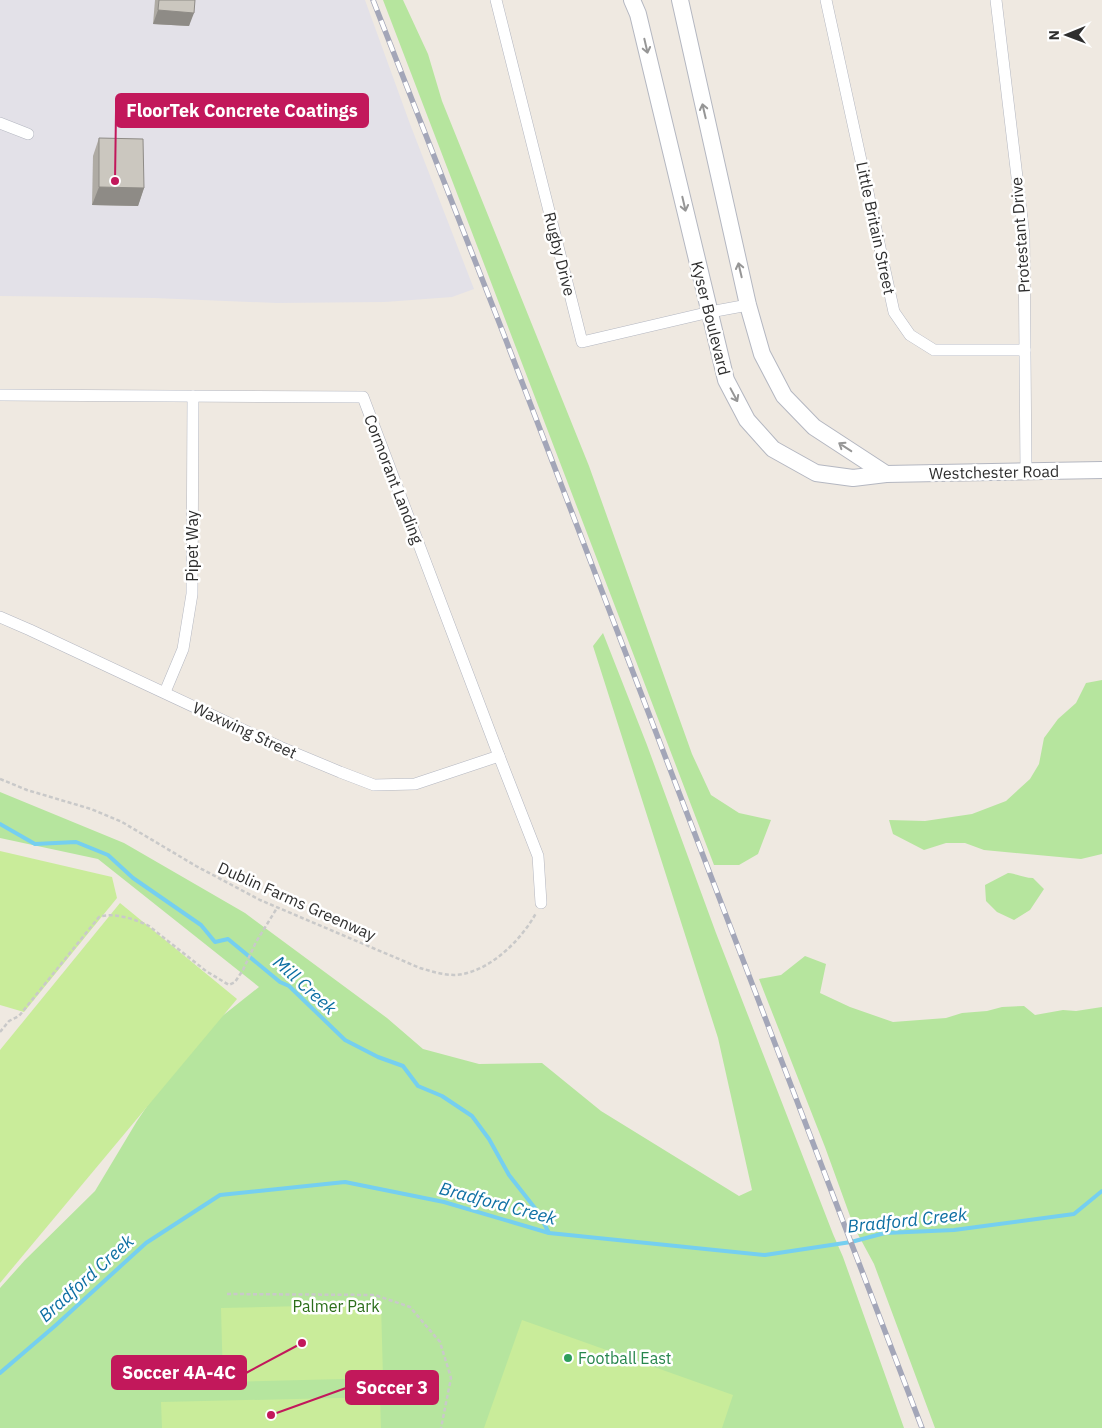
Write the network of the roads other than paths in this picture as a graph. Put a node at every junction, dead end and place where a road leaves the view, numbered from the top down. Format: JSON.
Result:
{"nodes":[{"id":1,"x":496,"y":0,"type":"edge"},
{"id":2,"x":632,"y":0,"type":"edge"},
{"id":3,"x":680,"y":0,"type":"edge"},
{"id":4,"x":826,"y":0,"type":"edge"},
{"id":5,"x":996,"y":0,"type":"edge"},
{"id":6,"x":0,"y":123,"type":"edge"},
{"id":7,"x":28,"y":134,"type":"dead end"},
{"id":8,"x":748,"y":305,"type":"junction"},
{"id":9,"x":710,"y":312,"type":"junction"},
{"id":10,"x":1026,"y":350,"type":"junction"},
{"id":11,"x":0,"y":396,"type":"edge"},
{"id":12,"x":193,"y":396,"type":"junction"},
{"id":13,"x":1102,"y":470,"type":"edge"},
{"id":14,"x":1026,"y":472,"type":"junction"},
{"id":15,"x":886,"y":474,"type":"junction"},
{"id":16,"x":0,"y":617,"type":"edge"},
{"id":17,"x":166,"y":692,"type":"junction"},
{"id":18,"x":499,"y":756,"type":"junction"},
{"id":19,"x":542,"y":903,"type":"road end"}],
"edges":[{"from":1,"to":9,"type":"street","name":"Rugby Drive"},
{"from":2,"to":9,"type":"street","name":"Kyser Boulevard","one_way":true},
{"from":8,"to":3,"type":"street","one_way":true},
{"from":4,"to":10,"type":"street","name":"Little Britain Street"},
{"from":5,"to":10,"type":"street","name":"Protestant Drive"},
{"from":6,"to":7,"type":"street"},
{"from":8,"to":9,"type":"street","name":"Rugby Drive"},
{"from":15,"to":8,"type":"street","one_way":true},
{"from":9,"to":15,"type":"street","name":"Kyser Boulevard","one_way":true},
{"from":10,"to":14,"type":"street","name":"Protestant Drive"},
{"from":11,"to":12,"type":"street","name":"Cormorant Landing"},
{"from":12,"to":17,"type":"street","name":"Pipet Way"},
{"from":12,"to":18,"type":"street","name":"Cormorant Landing"},
{"from":13,"to":14,"type":"street","name":"Westchester Road"},
{"from":14,"to":15,"type":"street","name":"Westchester Road"},
{"from":16,"to":17,"type":"street","name":"Waxwing Street"},
{"from":17,"to":18,"type":"street","name":"Waxwing Street"},
{"from":18,"to":19,"type":"street","name":"Cormorant Landing"}]}
